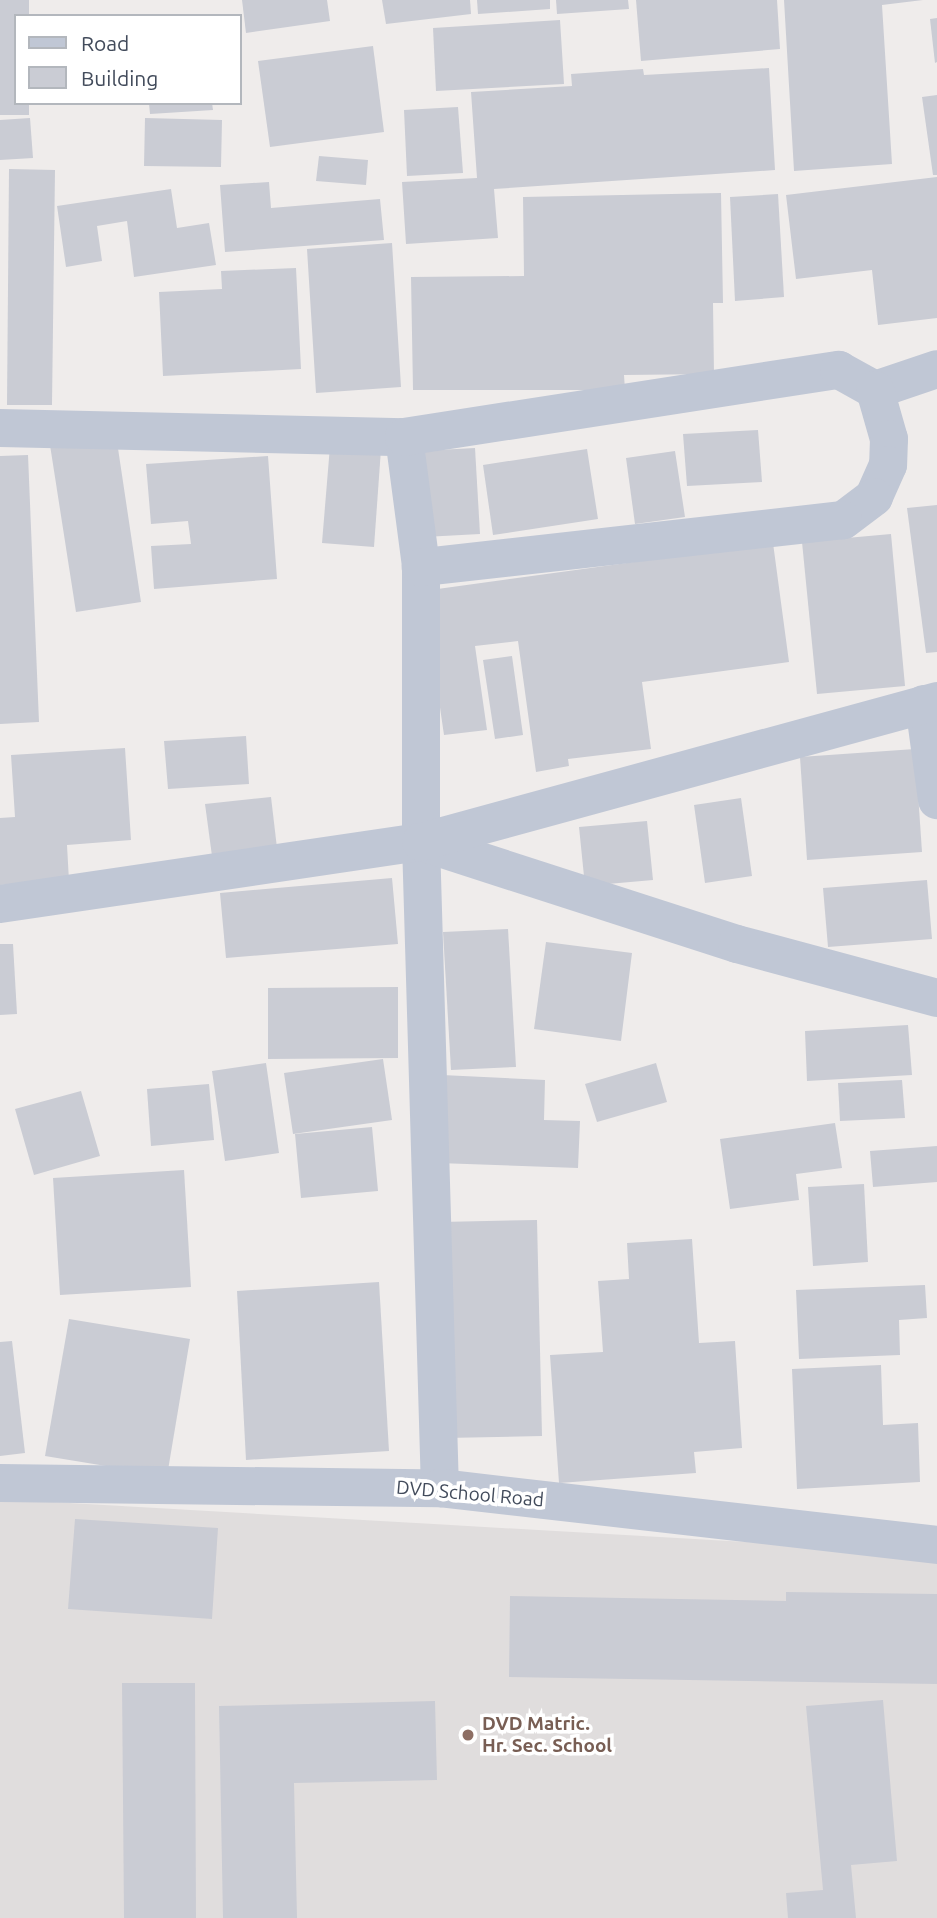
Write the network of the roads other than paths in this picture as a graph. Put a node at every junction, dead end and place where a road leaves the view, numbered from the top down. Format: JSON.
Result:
{"nodes":[{"id":1,"x":937,"y":369,"type":"edge"},
{"id":2,"x":875,"y":390,"type":"junction"},
{"id":3,"x":0,"y":428,"type":"edge"},
{"id":4,"x":404,"y":437,"type":"junction"},
{"id":5,"x":421,"y":567,"type":"junction"},
{"id":6,"x":931,"y":702,"type":"edge"},
{"id":7,"x":937,"y":800,"type":"edge"},
{"id":8,"x":421,"y":842,"type":"junction"},
{"id":9,"x":0,"y":904,"type":"edge"},
{"id":10,"x":937,"y":998,"type":"edge"},
{"id":11,"x":0,"y":1483,"type":"edge"},
{"id":12,"x":440,"y":1488,"type":"junction"},
{"id":13,"x":937,"y":1545,"type":"edge"}],
"edges":[{"from":1,"to":2,"type":"street"},
{"from":2,"to":4,"type":"street"},
{"from":2,"to":5,"type":"street"},
{"from":3,"to":4,"type":"street"},
{"from":4,"to":5,"type":"street"},
{"from":5,"to":8,"type":"street"},
{"from":6,"to":7,"type":"street"},
{"from":6,"to":8,"type":"street"},
{"from":8,"to":9,"type":"street"},
{"from":8,"to":10,"type":"street"},
{"from":8,"to":12,"type":"street"},
{"from":11,"to":12,"type":"street","name":"DVD School Road"},
{"from":12,"to":13,"type":"street","name":"DVD School Road"}]}
